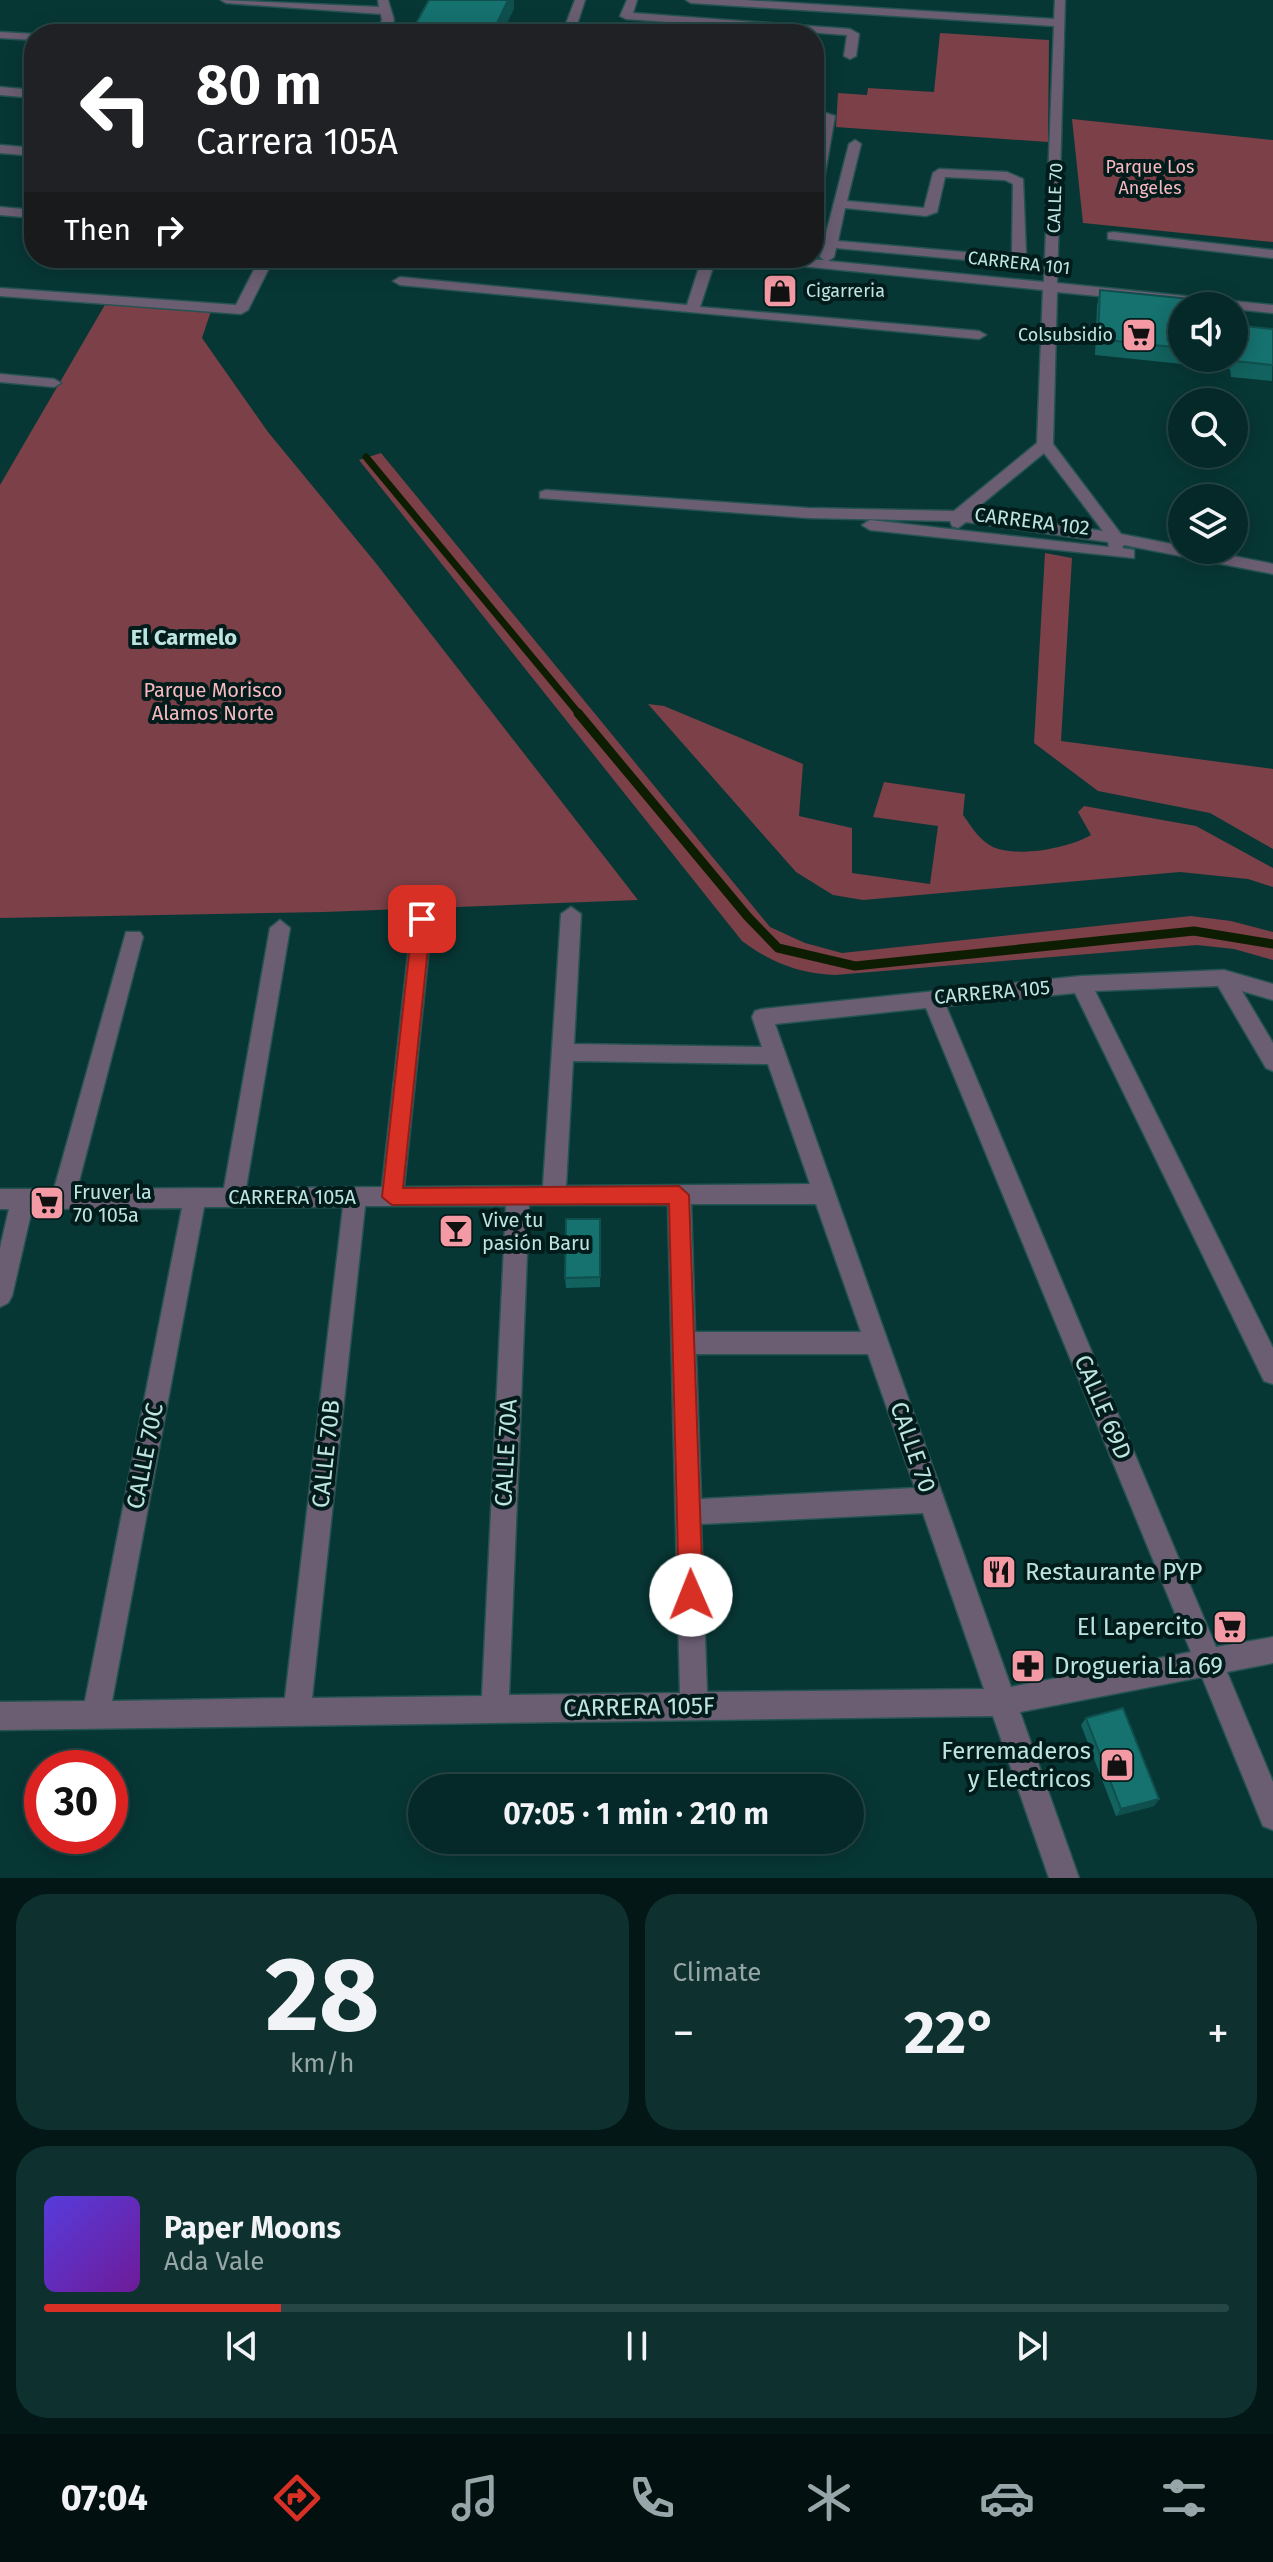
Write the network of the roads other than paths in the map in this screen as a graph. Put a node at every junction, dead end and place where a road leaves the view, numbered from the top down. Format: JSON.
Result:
{"nodes":[{"id":1,"x":226,"y":0,"type":"edge"},
{"id":2,"x":580,"y":0,"type":"edge"},
{"id":3,"x":632,"y":0,"type":"edge"},
{"id":4,"x":691,"y":0,"type":"edge"},
{"id":5,"x":1060,"y":0,"type":"edge"},
{"id":6,"x":800,"y":3,"type":"edge"},
{"id":7,"x":385,"y":6,"type":"edge"},
{"id":8,"x":1059,"y":23,"type":"junction"},
{"id":9,"x":572,"y":24,"type":"edge"},
{"id":10,"x":705,"y":24,"type":"edge"},
{"id":11,"x":824,"y":30,"type":"edge"},
{"id":12,"x":0,"y":35,"type":"edge"},
{"id":13,"x":24,"y":36,"type":"edge"},
{"id":14,"x":850,"y":56,"type":"dead end"},
{"id":15,"x":0,"y":91,"type":"edge"},
{"id":16,"x":24,"y":93,"type":"edge"},
{"id":17,"x":824,"y":115,"type":"edge"},
{"id":18,"x":824,"y":134,"type":"edge"},
{"id":19,"x":855,"y":144,"type":"dead end"},
{"id":20,"x":0,"y":149,"type":"edge"},
{"id":21,"x":24,"y":151,"type":"edge"},
{"id":22,"x":839,"y":204,"type":"junction"},
{"id":23,"x":0,"y":211,"type":"edge"},
{"id":24,"x":24,"y":213,"type":"edge"},
{"id":25,"x":1113,"y":236,"type":"dead end"},
{"id":26,"x":831,"y":244,"type":"junction"},
{"id":27,"x":1273,"y":254,"type":"edge"},
{"id":28,"x":825,"y":263,"type":"joint"},
{"id":29,"x":262,"y":268,"type":"edge"},
{"id":30,"x":706,"y":268,"type":"edge"},
{"id":31,"x":400,"y":281,"type":"dead end"},
{"id":32,"x":1051,"y":284,"type":"junction"},
{"id":33,"x":0,"y":292,"type":"edge"},
{"id":34,"x":1273,"y":309,"type":"edge"},
{"id":35,"x":692,"y":310,"type":"junction"},
{"id":36,"x":979,"y":335,"type":"dead end"},
{"id":37,"x":0,"y":378,"type":"edge"},
{"id":38,"x":54,"y":383,"type":"dead end"},
{"id":39,"x":1045,"y":444,"type":"junction"},
{"id":40,"x":546,"y":495,"type":"dead end"},
{"id":41,"x":808,"y":513,"type":"junction"},
{"id":42,"x":958,"y":516,"type":"junction"},
{"id":43,"x":958,"y":534,"type":"junction"},
{"id":44,"x":1116,"y":545,"type":"junction"},
{"id":45,"x":1273,"y":569,"type":"edge"},
{"id":46,"x":571,"y":914,"type":"dead end"},
{"id":47,"x":422,"y":919,"type":"dead end"},
{"id":48,"x":280,"y":928,"type":"dead end"},
{"id":49,"x":133,"y":937,"type":"dead end"},
{"id":50,"x":1224,"y":978,"type":"junction"},
{"id":51,"x":1081,"y":984,"type":"junction"},
{"id":52,"x":1273,"y":992,"type":"edge"},
{"id":53,"x":932,"y":998,"type":"junction"},
{"id":54,"x":762,"y":1017,"type":"joint"},
{"id":55,"x":561,"y":1052,"type":"junction"},
{"id":56,"x":776,"y":1056,"type":"junction"},
{"id":57,"x":1273,"y":1062,"type":"edge"},
{"id":58,"x":824,"y":1194,"type":"junction"},
{"id":59,"x":679,"y":1195,"type":"junction"},
{"id":60,"x":518,"y":1196,"type":"junction"},
{"id":61,"x":554,"y":1196,"type":"junction"},
{"id":62,"x":355,"y":1197,"type":"junction"},
{"id":63,"x":392,"y":1197,"type":"junction"},
{"id":64,"x":195,"y":1198,"type":"junction"},
{"id":65,"x":233,"y":1198,"type":"junction"},
{"id":66,"x":12,"y":1199,"type":"edge"},
{"id":67,"x":63,"y":1199,"type":"junction"},
{"id":68,"x":0,"y":1296,"type":"edge"},
{"id":69,"x":685,"y":1343,"type":"junction"},
{"id":70,"x":877,"y":1343,"type":"junction"},
{"id":71,"x":1273,"y":1373,"type":"edge"},
{"id":72,"x":932,"y":1500,"type":"junction"},
{"id":73,"x":690,"y":1512,"type":"junction"},
{"id":74,"x":1273,"y":1650,"type":"edge"},
{"id":75,"x":1209,"y":1662,"type":"junction"},
{"id":76,"x":1003,"y":1702,"type":"junction"},
{"id":77,"x":694,"y":1707,"type":"junction"},
{"id":78,"x":495,"y":1709,"type":"junction"},
{"id":79,"x":297,"y":1712,"type":"junction"},
{"id":80,"x":96,"y":1715,"type":"junction"},
{"id":81,"x":0,"y":1716,"type":"edge"},
{"id":82,"x":1273,"y":1816,"type":"edge"},
{"id":83,"x":1064,"y":1878,"type":"edge"}],
"edges":[{"from":1,"to":7,"type":"street"},
{"from":2,"to":9,"type":"street"},
{"from":3,"to":10,"type":"street"},
{"from":4,"to":6,"type":"street"},
{"from":5,"to":8,"type":"street","name":"CALLE 70"},
{"from":6,"to":8,"type":"street"},
{"from":8,"to":32,"type":"street","name":"CALLE 70"},
{"from":11,"to":14,"type":"street"},
{"from":12,"to":13,"type":"street"},
{"from":15,"to":16,"type":"street"},
{"from":17,"to":18,"type":"street"},
{"from":19,"to":22,"type":"street"},
{"from":20,"to":21,"type":"street"},
{"from":22,"to":26,"type":"street"},
{"from":22,"to":26,"type":"street"},
{"from":23,"to":24,"type":"street"},
{"from":25,"to":27,"type":"street"},
{"from":26,"to":28,"type":"street"},
{"from":28,"to":32,"type":"street","name":"CARRERA 101"},
{"from":29,"to":33,"type":"street"},
{"from":30,"to":35,"type":"street"},
{"from":31,"to":35,"type":"street"},
{"from":32,"to":34,"type":"street","name":"CARRERA 101"},
{"from":32,"to":39,"type":"street","name":"CALLE 70"},
{"from":35,"to":36,"type":"street"},
{"from":37,"to":38,"type":"street"},
{"from":39,"to":42,"type":"street"},
{"from":39,"to":44,"type":"street"},
{"from":40,"to":41,"type":"street","name":"CARRERA 102"},
{"from":41,"to":42,"type":"street","name":"CARRERA 102"},
{"from":41,"to":43,"type":"street","name":"CARRERA 102"},
{"from":42,"to":43,"type":"street"},
{"from":42,"to":44,"type":"street","name":"CARRERA 102"},
{"from":43,"to":44,"type":"street","name":"CARRERA 102"},
{"from":44,"to":45,"type":"street","name":"CARRERA 102"},
{"from":46,"to":55,"type":"street"},
{"from":47,"to":63,"type":"street"},
{"from":48,"to":65,"type":"street"},
{"from":49,"to":67,"type":"street"},
{"from":50,"to":51,"type":"street","name":"CARRERA 105"},
{"from":50,"to":52,"type":"street","name":"CARRERA 105"},
{"from":50,"to":57,"type":"street"},
{"from":51,"to":53,"type":"street","name":"CARRERA 105"},
{"from":51,"to":71,"type":"street"},
{"from":53,"to":54,"type":"street","name":"CARRERA 105"},
{"from":53,"to":75,"type":"street","name":"CALLE 69D"},
{"from":54,"to":56,"type":"street","name":"CALLE 70"},
{"from":55,"to":56,"type":"street"},
{"from":55,"to":61,"type":"street"},
{"from":56,"to":58,"type":"street","name":"CALLE 70"},
{"from":58,"to":59,"type":"street","name":"CARRERA 105A"},
{"from":58,"to":70,"type":"street","name":"CALLE 70"},
{"from":59,"to":61,"type":"street","name":"CARRERA 105A"},
{"from":59,"to":69,"type":"street"},
{"from":60,"to":61,"type":"street","name":"CARRERA 105A"},
{"from":60,"to":63,"type":"street","name":"CARRERA 105A"},
{"from":60,"to":78,"type":"street","name":"CALLE 70A"},
{"from":62,"to":63,"type":"street","name":"CARRERA 105A"},
{"from":62,"to":65,"type":"street","name":"CARRERA 105A"},
{"from":62,"to":79,"type":"street","name":"CALLE 70B"},
{"from":64,"to":65,"type":"street","name":"CARRERA 105A"},
{"from":64,"to":67,"type":"street","name":"CARRERA 105A"},
{"from":64,"to":80,"type":"street","name":"CALLE 70C"},
{"from":66,"to":67,"type":"street","name":"CARRERA 105A"},
{"from":66,"to":68,"type":"street"},
{"from":69,"to":70,"type":"street"},
{"from":69,"to":73,"type":"street"},
{"from":70,"to":72,"type":"street","name":"CALLE 70"},
{"from":72,"to":73,"type":"street"},
{"from":72,"to":76,"type":"street","name":"CALLE 70"},
{"from":73,"to":77,"type":"street"},
{"from":74,"to":75,"type":"street","name":"CARRERA 105F"},
{"from":75,"to":76,"type":"street","name":"CARRERA 105F"},
{"from":75,"to":82,"type":"street","name":"CALLE 69D"},
{"from":76,"to":77,"type":"street","name":"CARRERA 105F"},
{"from":76,"to":83,"type":"street","name":"CALLE 70"},
{"from":77,"to":78,"type":"street","name":"CARRERA 105F"},
{"from":78,"to":79,"type":"street","name":"CARRERA 105F"},
{"from":79,"to":80,"type":"street","name":"CARRERA 105F"},
{"from":80,"to":81,"type":"street","name":"CARRERA 105F"}]}
